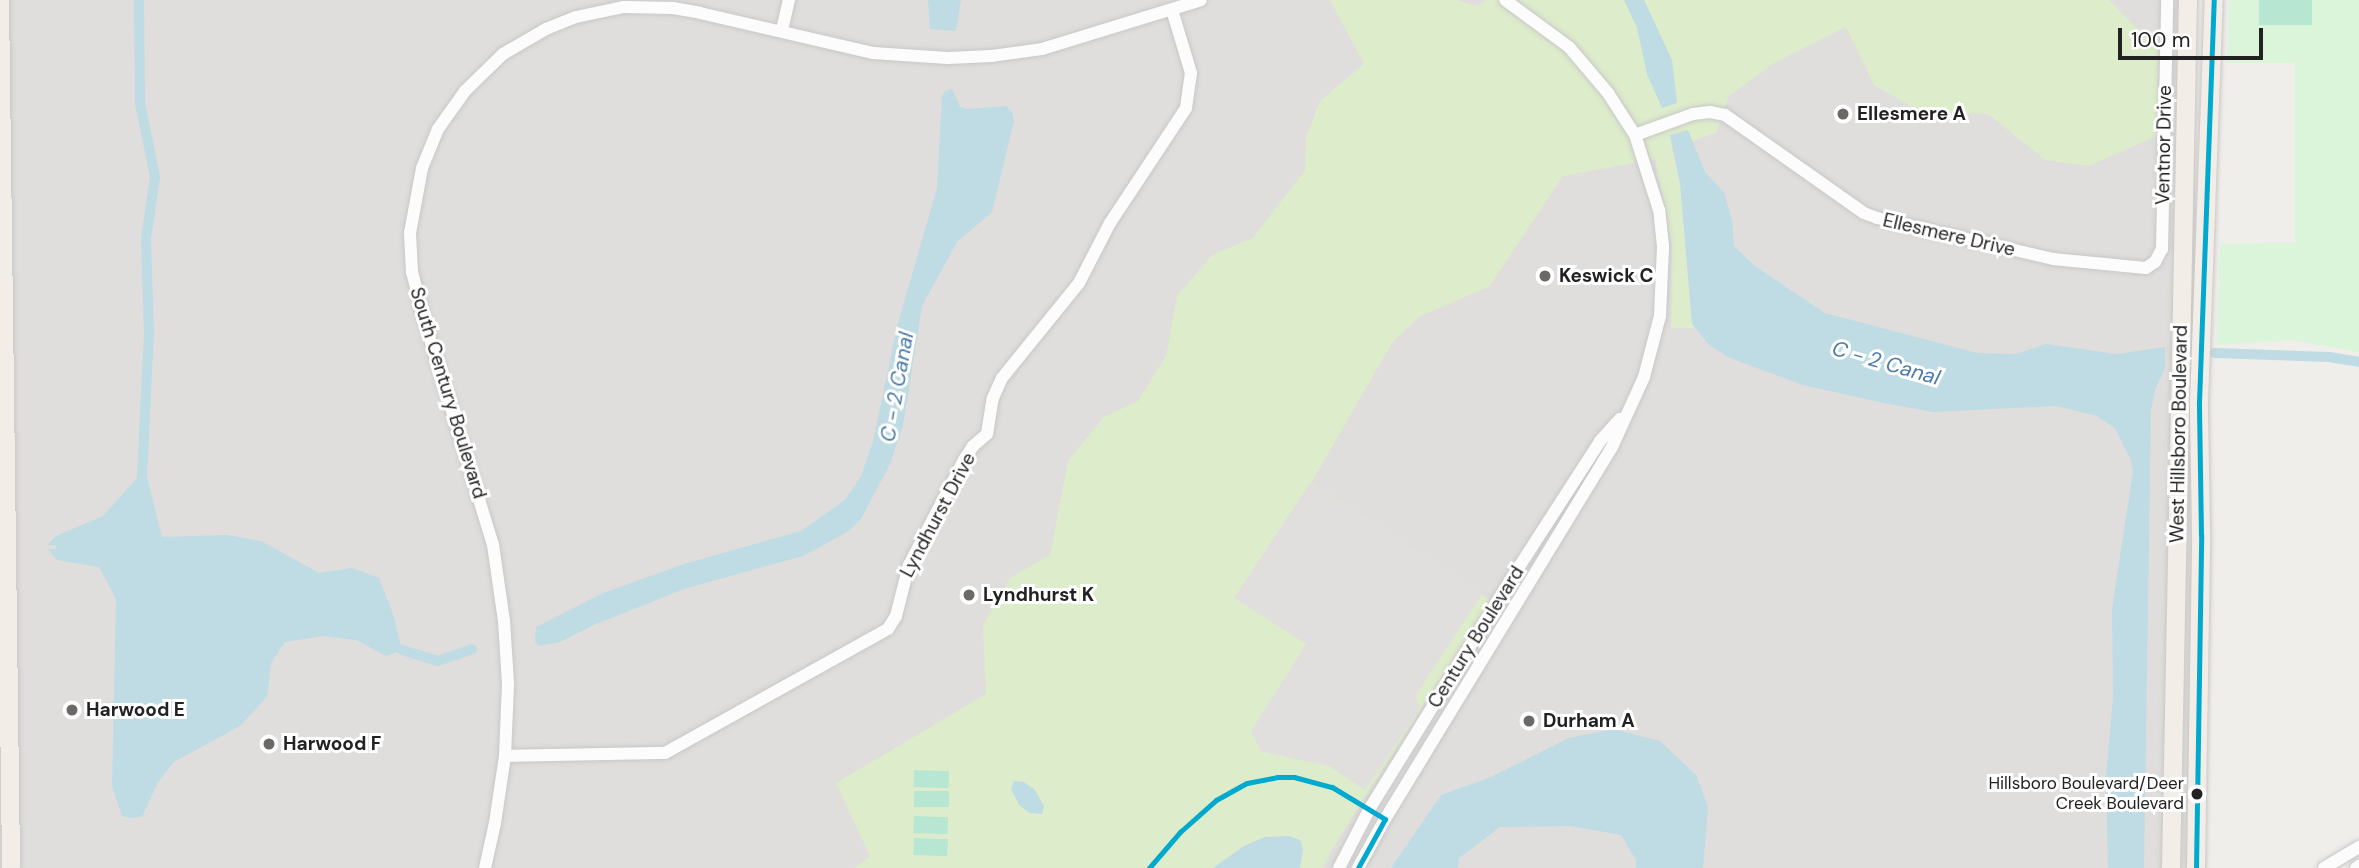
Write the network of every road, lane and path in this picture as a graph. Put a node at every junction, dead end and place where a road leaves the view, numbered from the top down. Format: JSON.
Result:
{"nodes":[{"id":1,"x":1,"y":0,"type":"edge"},
{"id":2,"x":789,"y":0,"type":"edge"},
{"id":3,"x":1201,"y":0,"type":"edge"},
{"id":4,"x":1505,"y":0,"type":"edge"},
{"id":5,"x":2167,"y":0,"type":"edge"},
{"id":6,"x":2188,"y":0,"type":"edge"},
{"id":7,"x":2214,"y":0,"type":"edge"},
{"id":8,"x":1172,"y":10,"type":"junction"},
{"id":9,"x":782,"y":30,"type":"junction"},
{"id":10,"x":1,"y":100,"type":"edge"},
{"id":11,"x":1634,"y":135,"type":"junction"},
{"id":12,"x":2162,"y":249,"type":"joint"},
{"id":13,"x":1625,"y":414,"type":"junction"},
{"id":14,"x":2179,"y":471,"type":"junction"},
{"id":15,"x":2201,"y":535,"type":"junction"},
{"id":16,"x":505,"y":756,"type":"junction"},
{"id":17,"x":5,"y":833,"type":"edge"},
{"id":18,"x":2359,"y":847,"type":"edge"},
{"id":19,"x":11,"y":868,"type":"edge"},
{"id":20,"x":485,"y":868,"type":"edge"},
{"id":21,"x":1339,"y":868,"type":"edge"},
{"id":22,"x":1358,"y":868,"type":"edge"},
{"id":23,"x":2171,"y":868,"type":"edge"},
{"id":24,"x":2196,"y":868,"type":"edge"},
{"id":25,"x":2324,"y":868,"type":"edge"}],
"edges":[{"from":1,"to":10,"type":"main road"},
{"from":2,"to":9,"type":"street"},
{"from":3,"to":8,"type":"street"},
{"from":4,"to":11,"type":"street","name":"Century Boulevard"},
{"from":5,"to":12,"type":"street","name":"Ventnor Drive"},
{"from":6,"to":14,"type":"main road","name":"West Hillsboro Boulevard"},
{"from":7,"to":15,"type":"main road","name":"West Hillsboro Boulevard"},
{"from":8,"to":9,"type":"street"},
{"from":8,"to":16,"type":"street","name":"Lyndhurst Drive"},
{"from":9,"to":16,"type":"street","name":"South Century Boulevard"},
{"from":10,"to":17,"type":"main road"},
{"from":11,"to":12,"type":"street","name":"Ellesmere Drive"},
{"from":11,"to":13,"type":"street","name":"Century Boulevard"},
{"from":13,"to":21,"type":"street","name":"Century Boulevard"},
{"from":13,"to":22,"type":"street","name":"Century Boulevard"},
{"from":14,"to":15,"type":"main road"},
{"from":14,"to":23,"type":"main road","name":"West Hillsboro Boulevard"},
{"from":15,"to":24,"type":"main road","name":"West Hillsboro Boulevard"},
{"from":16,"to":20,"type":"street","name":"South Century Boulevard"},
{"from":17,"to":19,"type":"main road"},
{"from":18,"to":25,"type":"street"}]}
